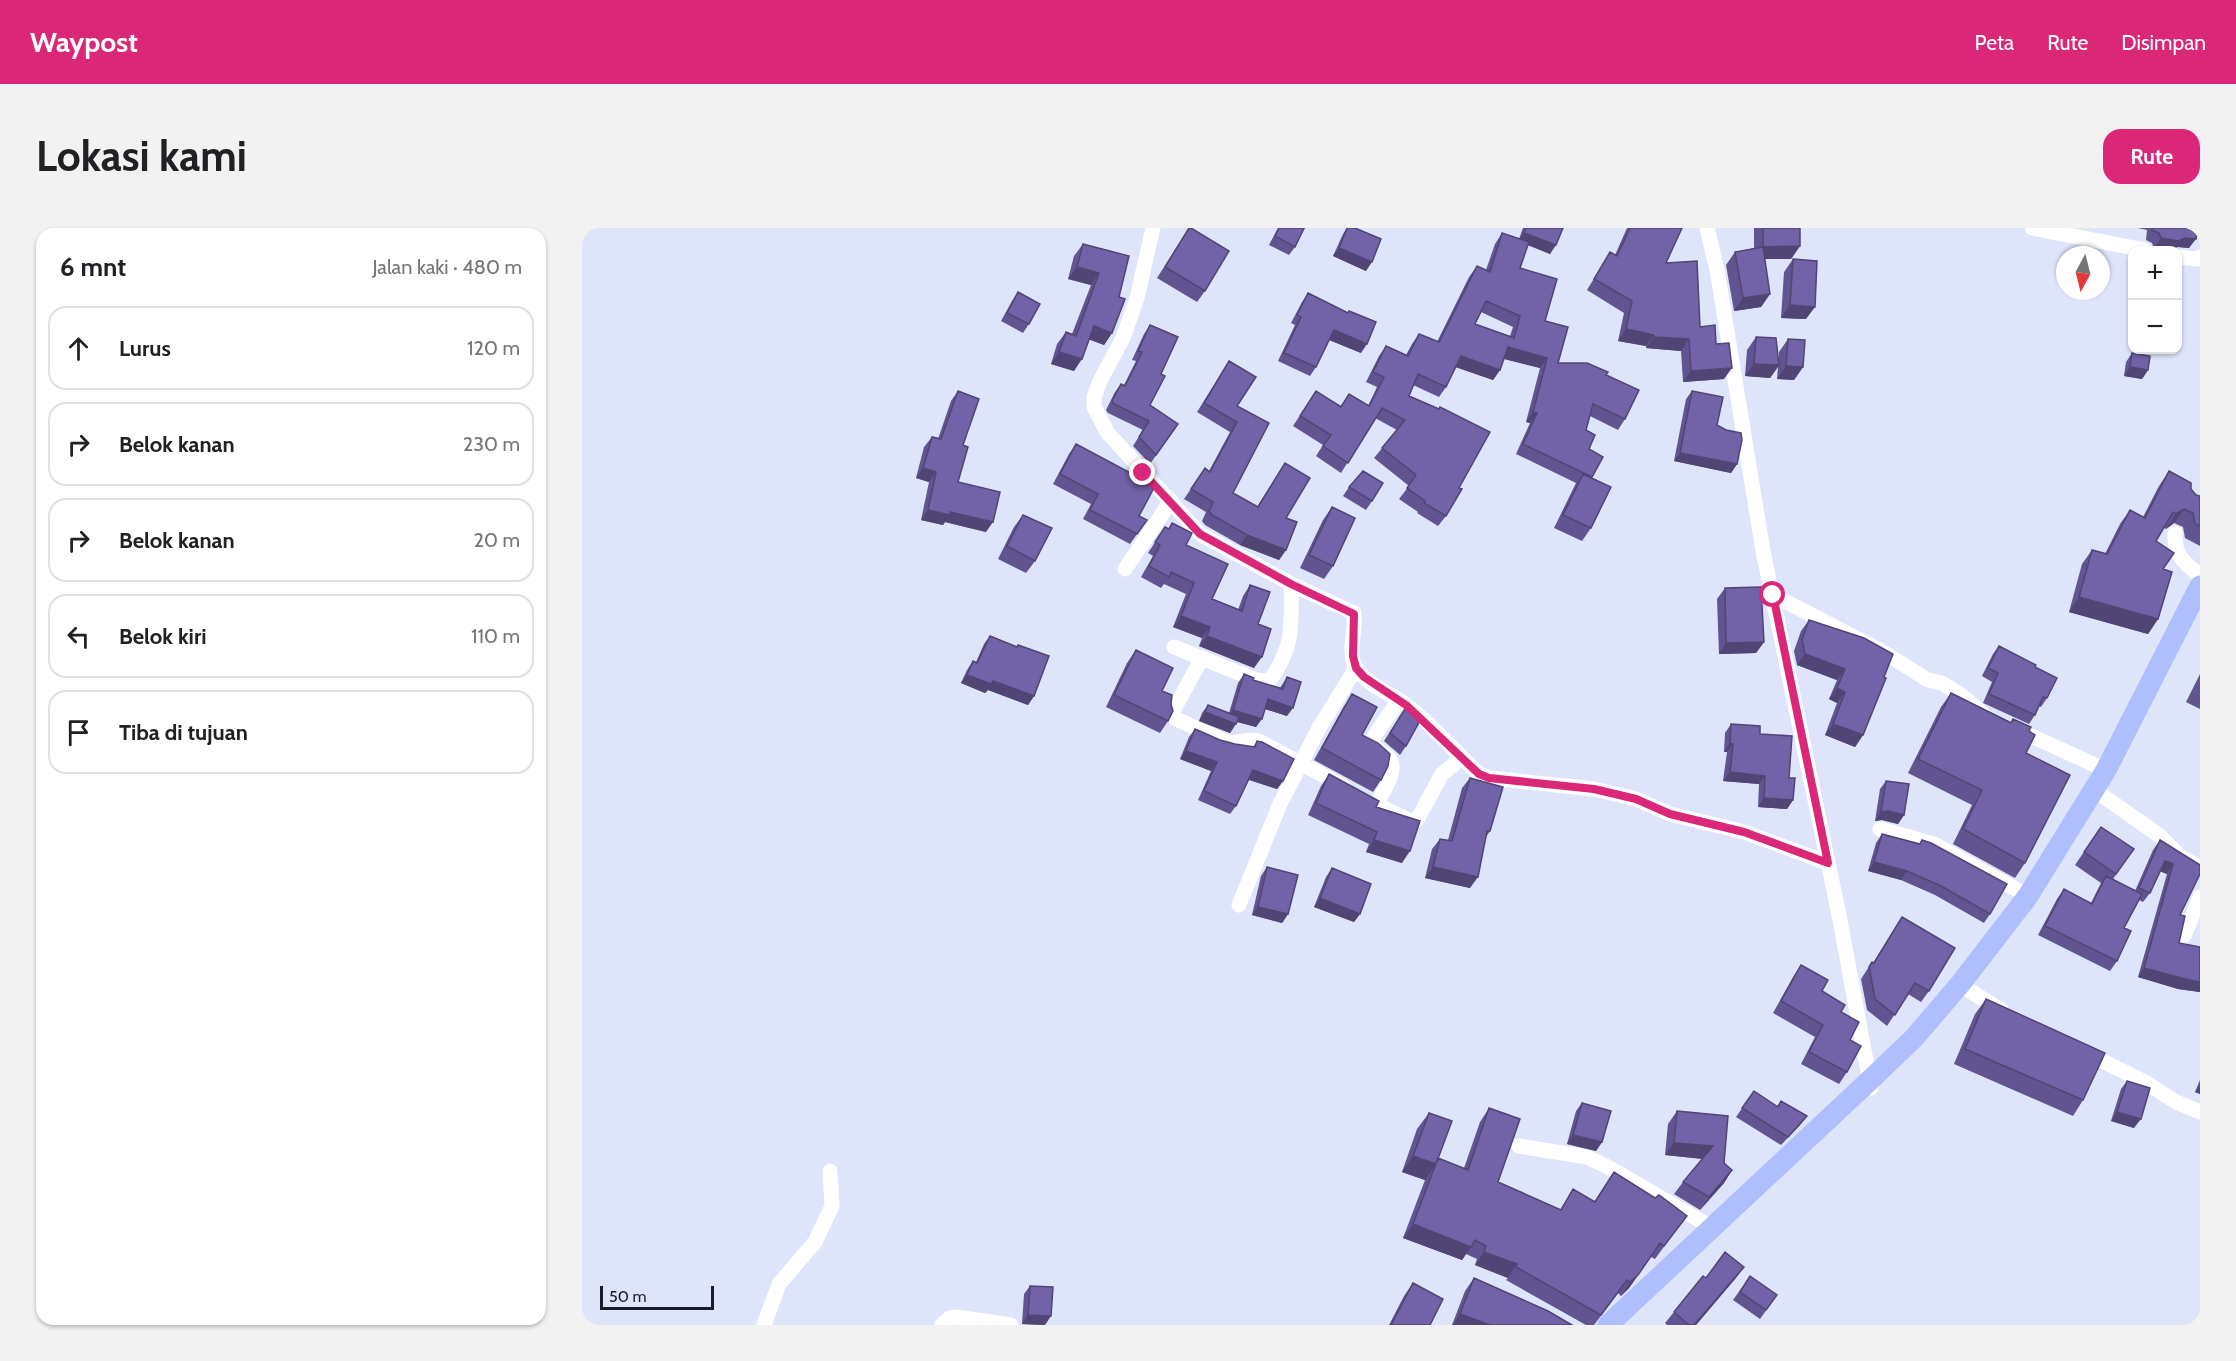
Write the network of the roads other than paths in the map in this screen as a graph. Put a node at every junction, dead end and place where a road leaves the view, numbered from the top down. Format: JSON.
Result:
{"nodes":[{"id":1,"x":1153,"y":228,"type":"edge"},
{"id":2,"x":1707,"y":228,"type":"edge"},
{"id":3,"x":2032,"y":228,"type":"edge"},
{"id":4,"x":2128,"y":247,"type":"edge"},
{"id":5,"x":2200,"y":256,"type":"edge"},
{"id":6,"x":2182,"y":257,"type":"edge"},
{"id":7,"x":1171,"y":501,"type":"junction"},
{"id":8,"x":2175,"y":533,"type":"dead end"},
{"id":9,"x":1125,"y":569,"type":"dead end"},
{"id":10,"x":2200,"y":576,"type":"edge"},
{"id":11,"x":1291,"y":584,"type":"junction"},
{"id":12,"x":2200,"y":586,"type":"edge"},
{"id":13,"x":1773,"y":595,"type":"junction"},
{"id":14,"x":2199,"y":614,"type":"edge"},
{"id":15,"x":1174,"y":647,"type":"dead end"},
{"id":16,"x":1202,"y":658,"type":"junction"},
{"id":17,"x":1356,"y":668,"type":"junction"},
{"id":18,"x":1399,"y":700,"type":"junction"},
{"id":19,"x":1462,"y":758,"type":"junction"},
{"id":20,"x":1301,"y":764,"type":"junction"},
{"id":21,"x":2106,"y":770,"type":"junction"},
{"id":22,"x":2103,"y":796,"type":"junction"},
{"id":23,"x":1368,"y":799,"type":"junction"},
{"id":24,"x":1880,"y":829,"type":"dead end"},
{"id":25,"x":1828,"y":863,"type":"junction"},
{"id":26,"x":2200,"y":868,"type":"edge"},
{"id":27,"x":2028,"y":896,"type":"junction"},
{"id":28,"x":2200,"y":897,"type":"edge"},
{"id":29,"x":1239,"y":905,"type":"dead end"},
{"id":30,"x":2184,"y":936,"type":"edge"},
{"id":31,"x":1966,"y":987,"type":"junction"},
{"id":32,"x":2012,"y":1016,"type":"edge"},
{"id":33,"x":2068,"y":1045,"type":"edge"},
{"id":34,"x":1871,"y":1087,"type":"junction"},
{"id":35,"x":2200,"y":1112,"type":"edge"},
{"id":36,"x":1519,"y":1146,"type":"dead end"},
{"id":37,"x":830,"y":1171,"type":"dead end"},
{"id":38,"x":1711,"y":1227,"type":"junction"},
{"id":39,"x":765,"y":1325,"type":"edge"},
{"id":40,"x":942,"y":1325,"type":"edge"},
{"id":41,"x":1011,"y":1325,"type":"edge"},
{"id":42,"x":1608,"y":1325,"type":"edge"},
{"id":43,"x":1628,"y":1325,"type":"edge"}],
"edges":[{"from":1,"to":7,"type":"street"},
{"from":2,"to":13,"type":"street"},
{"from":3,"to":4,"type":"street"},
{"from":5,"to":6,"type":"street"},
{"from":7,"to":9,"type":"street"},
{"from":7,"to":11,"type":"street"},
{"from":8,"to":10,"type":"street"},
{"from":11,"to":16,"type":"street"},
{"from":11,"to":17,"type":"street"},
{"from":12,"to":21,"type":"highway"},
{"from":13,"to":21,"type":"street"},
{"from":13,"to":25,"type":"street"},
{"from":14,"to":22,"type":"highway"},
{"from":15,"to":16,"type":"street"},
{"from":16,"to":20,"type":"street"},
{"from":17,"to":18,"type":"street"},
{"from":17,"to":20,"type":"street"},
{"from":18,"to":19,"type":"street"},
{"from":18,"to":23,"type":"street"},
{"from":19,"to":23,"type":"street"},
{"from":19,"to":25,"type":"street"},
{"from":20,"to":23,"type":"street"},
{"from":20,"to":29,"type":"street"},
{"from":21,"to":27,"type":"highway"},
{"from":22,"to":26,"type":"street"},
{"from":22,"to":31,"type":"highway"},
{"from":24,"to":27,"type":"street"},
{"from":25,"to":34,"type":"street"},
{"from":27,"to":31,"type":"highway"},
{"from":28,"to":30,"type":"street"},
{"from":31,"to":32,"type":"street"},
{"from":31,"to":34,"type":"highway"},
{"from":33,"to":35,"type":"street"},
{"from":34,"to":38,"type":"highway"},
{"from":34,"to":43,"type":"highway"},
{"from":36,"to":38,"type":"street"},
{"from":37,"to":39,"type":"street"},
{"from":38,"to":42,"type":"highway"},
{"from":40,"to":41,"type":"street"}]}
